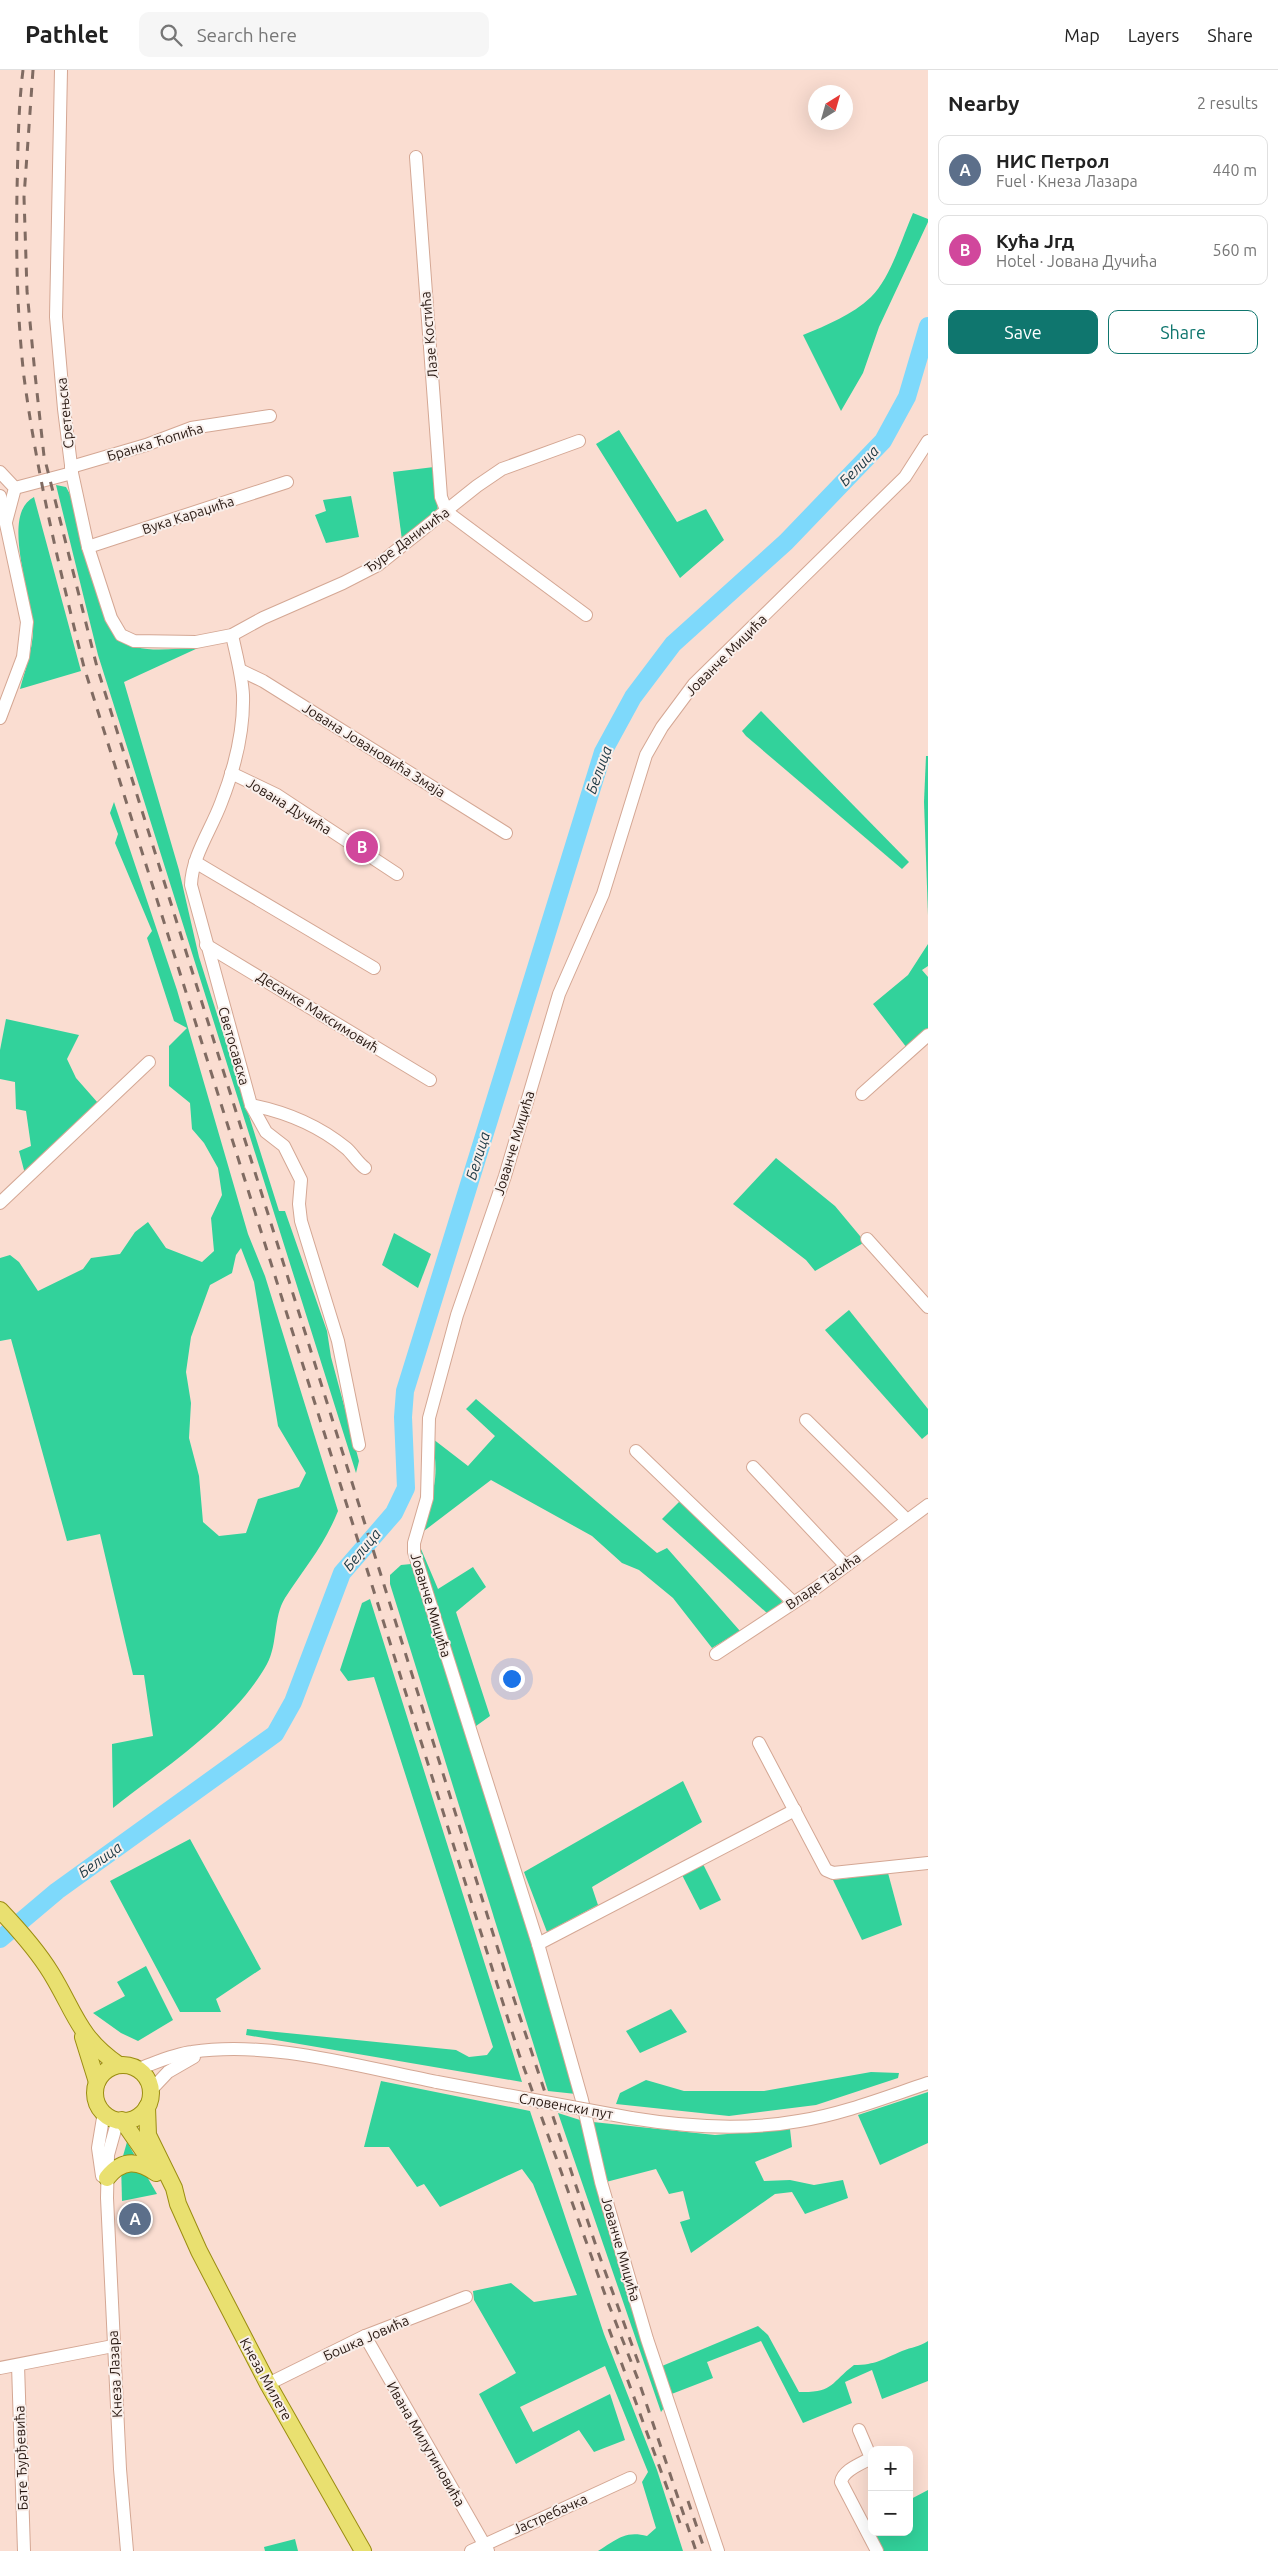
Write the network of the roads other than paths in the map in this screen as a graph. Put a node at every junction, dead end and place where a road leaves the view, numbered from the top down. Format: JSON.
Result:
{"nodes":[{"id":1,"x":61,"y":70,"type":"edge"},
{"id":2,"x":416,"y":157,"type":"dead end"},
{"id":3,"x":270,"y":416,"type":"dead end"},
{"id":4,"x":579,"y":441,"type":"dead end"},
{"id":5,"x":928,"y":441,"type":"edge"},
{"id":6,"x":71,"y":470,"type":"junction"},
{"id":7,"x":0,"y":472,"type":"edge"},
{"id":8,"x":287,"y":482,"type":"dead end"},
{"id":9,"x":15,"y":488,"type":"junction"},
{"id":10,"x":0,"y":496,"type":"edge"},
{"id":11,"x":447,"y":512,"type":"junction"},
{"id":12,"x":5,"y":525,"type":"junction"},
{"id":13,"x":88,"y":547,"type":"junction"},
{"id":14,"x":586,"y":615,"type":"dead end"},
{"id":15,"x":232,"y":635,"type":"junction"},
{"id":16,"x":240,"y":670,"type":"junction"},
{"id":17,"x":0,"y":718,"type":"edge"},
{"id":18,"x":231,"y":773,"type":"junction"},
{"id":19,"x":506,"y":833,"type":"dead end"},
{"id":20,"x":195,"y":862,"type":"junction"},
{"id":21,"x":397,"y":874,"type":"dead end"},
{"id":22,"x":206,"y":944,"type":"junction"},
{"id":23,"x":374,"y":968,"type":"dead end"},
{"id":24,"x":928,"y":1035,"type":"edge"},
{"id":25,"x":149,"y":1062,"type":"dead end"},
{"id":26,"x":430,"y":1080,"type":"dead end"},
{"id":27,"x":862,"y":1094,"type":"dead end"},
{"id":28,"x":251,"y":1105,"type":"junction"},
{"id":29,"x":365,"y":1168,"type":"dead end"},
{"id":30,"x":0,"y":1203,"type":"edge"},
{"id":31,"x":867,"y":1239,"type":"dead end"},
{"id":32,"x":928,"y":1307,"type":"edge"},
{"id":33,"x":806,"y":1420,"type":"dead end"},
{"id":34,"x":359,"y":1445,"type":"dead end"},
{"id":35,"x":636,"y":1451,"type":"dead end"},
{"id":36,"x":753,"y":1467,"type":"dead end"},
{"id":37,"x":928,"y":1505,"type":"edge"},
{"id":38,"x":907,"y":1520,"type":"junction"},
{"id":39,"x":845,"y":1565,"type":"junction"},
{"id":40,"x":793,"y":1602,"type":"junction"},
{"id":41,"x":716,"y":1654,"type":"dead end"},
{"id":42,"x":759,"y":1743,"type":"dead end"},
{"id":43,"x":795,"y":1810,"type":"junction"},
{"id":44,"x":928,"y":1863,"type":"edge"},
{"id":45,"x":0,"y":1910,"type":"edge"},
{"id":46,"x":538,"y":1944,"type":"junction"},
{"id":47,"x":77,"y":2024,"type":"junction"},
{"id":48,"x":202,"y":2051,"type":"junction"},
{"id":49,"x":119,"y":2065,"type":"junction"},
{"id":50,"x":138,"y":2069,"type":"junction"},
{"id":51,"x":97,"y":2082,"type":"junction"},
{"id":52,"x":928,"y":2083,"type":"edge"},
{"id":53,"x":151,"y":2090,"type":"junction"},
{"id":54,"x":147,"y":2107,"type":"junction"},
{"id":55,"x":114,"y":2117,"type":"junction"},
{"id":56,"x":156,"y":2173,"type":"junction"},
{"id":57,"x":108,"y":2178,"type":"junction"},
{"id":58,"x":107,"y":2198,"type":"junction"},
{"id":59,"x":178,"y":2204,"type":"junction"},
{"id":60,"x":466,"y":2297,"type":"dead end"},
{"id":61,"x":365,"y":2336,"type":"junction"},
{"id":62,"x":113,"y":2346,"type":"junction"},
{"id":63,"x":18,"y":2365,"type":"junction"},
{"id":64,"x":0,"y":2368,"type":"edge"},
{"id":65,"x":268,"y":2384,"type":"junction"},
{"id":66,"x":859,"y":2430,"type":"dead end"},
{"id":67,"x":630,"y":2478,"type":"dead end"},
{"id":68,"x":486,"y":2548,"type":"edge"},
{"id":69,"x":24,"y":2551,"type":"edge"},
{"id":70,"x":127,"y":2551,"type":"edge"},
{"id":71,"x":363,"y":2551,"type":"edge"},
{"id":72,"x":471,"y":2551,"type":"edge"},
{"id":73,"x":718,"y":2551,"type":"edge"},
{"id":74,"x":877,"y":2551,"type":"edge"}],
"edges":[{"from":1,"to":6,"type":"street","name":"Сретењска"},
{"from":2,"to":11,"type":"street","name":"Лазе Костића"},
{"from":3,"to":6,"type":"street","name":"Бранка Ћопића"},
{"from":4,"to":11,"type":"street","name":"Ђуре Даничића"},
{"from":5,"to":46,"type":"street","name":"Јованче Мицића"},
{"from":6,"to":9,"type":"street","name":"Бранка Ћопића"},
{"from":6,"to":13,"type":"street","name":"Сретењска"},
{"from":7,"to":9,"type":"street"},
{"from":8,"to":13,"type":"street","name":"Вука Караџића"},
{"from":9,"to":12,"type":"street"},
{"from":10,"to":12,"type":"street"},
{"from":11,"to":14,"type":"street"},
{"from":11,"to":15,"type":"street","name":"Ђуре Даничића"},
{"from":12,"to":17,"type":"street"},
{"from":13,"to":15,"type":"street","name":"Сретењска"},
{"from":15,"to":16,"type":"street","name":"Светосавска"},
{"from":16,"to":18,"type":"street","name":"Светосавска"},
{"from":16,"to":19,"type":"street","name":"Јована Јовановића Змаја"},
{"from":18,"to":20,"type":"street","name":"Светосавска"},
{"from":18,"to":21,"type":"street","name":"Јована Дучића"},
{"from":20,"to":22,"type":"street","name":"Светосавска"},
{"from":20,"to":23,"type":"street"},
{"from":22,"to":26,"type":"street","name":"Десанке Максимовић"},
{"from":22,"to":28,"type":"street","name":"Светосавска"},
{"from":24,"to":27,"type":"street"},
{"from":25,"to":30,"type":"street"},
{"from":28,"to":29,"type":"street"},
{"from":28,"to":34,"type":"street","name":"Светосавска"},
{"from":31,"to":32,"type":"street"},
{"from":33,"to":38,"type":"street"},
{"from":35,"to":40,"type":"street"},
{"from":36,"to":39,"type":"street"},
{"from":37,"to":38,"type":"street","name":"Владе Тасића"},
{"from":38,"to":39,"type":"street","name":"Владе Тасића"},
{"from":39,"to":40,"type":"street","name":"Владе Тасића"},
{"from":40,"to":41,"type":"street","name":"Владе Тасића"},
{"from":42,"to":43,"type":"street"},
{"from":43,"to":44,"type":"street"},
{"from":43,"to":46,"type":"street"},
{"from":45,"to":47,"type":"main road"},
{"from":46,"to":73,"type":"street","name":"Јованче Мицића"},
{"from":47,"to":49,"type":"main road"},
{"from":47,"to":51,"type":"main road"},
{"from":48,"to":50,"type":"street","name":"Словенски пут"},
{"from":48,"to":52,"type":"street","name":"Словенски пут","bridge":true},
{"from":48,"to":53,"type":"street"},
{"from":49,"to":50,"type":"main road"},
{"from":49,"to":51,"type":"main road"},
{"from":50,"to":53,"type":"main road"},
{"from":51,"to":55,"type":"main road"},
{"from":53,"to":54,"type":"main road"},
{"from":54,"to":55,"type":"main road"},
{"from":54,"to":59,"type":"main road","name":"Кнеза Милете"},
{"from":55,"to":56,"type":"main road","name":"Кнеза Милете"},
{"from":55,"to":57,"type":"street","name":"Кнеза Лазара"},
{"from":55,"to":58,"type":"street","name":"Кнеза Лазара"},
{"from":56,"to":57,"type":"main road"},
{"from":56,"to":59,"type":"main road","name":"Кнеза Милете"},
{"from":57,"to":58,"type":"street","name":"Кнеза Лазара"},
{"from":58,"to":62,"type":"street","name":"Кнеза Лазара"},
{"from":59,"to":65,"type":"main road","name":"Кнеза Милете"},
{"from":60,"to":61,"type":"street","name":"Бошка Јовића"},
{"from":61,"to":65,"type":"street","name":"Бошка Јовића"},
{"from":61,"to":68,"type":"street","name":"Ивана Милутиновића"},
{"from":62,"to":63,"type":"street"},
{"from":62,"to":70,"type":"street","name":"Кнеза Лазара"},
{"from":63,"to":64,"type":"street"},
{"from":63,"to":69,"type":"street","name":"Бате Ђурђевића"},
{"from":65,"to":71,"type":"main road","name":"Кнеза Милете"},
{"from":66,"to":74,"type":"street"},
{"from":67,"to":68,"type":"street","name":"Јастребачка"},
{"from":68,"to":72,"type":"street","name":"Јастребачка"}]}
